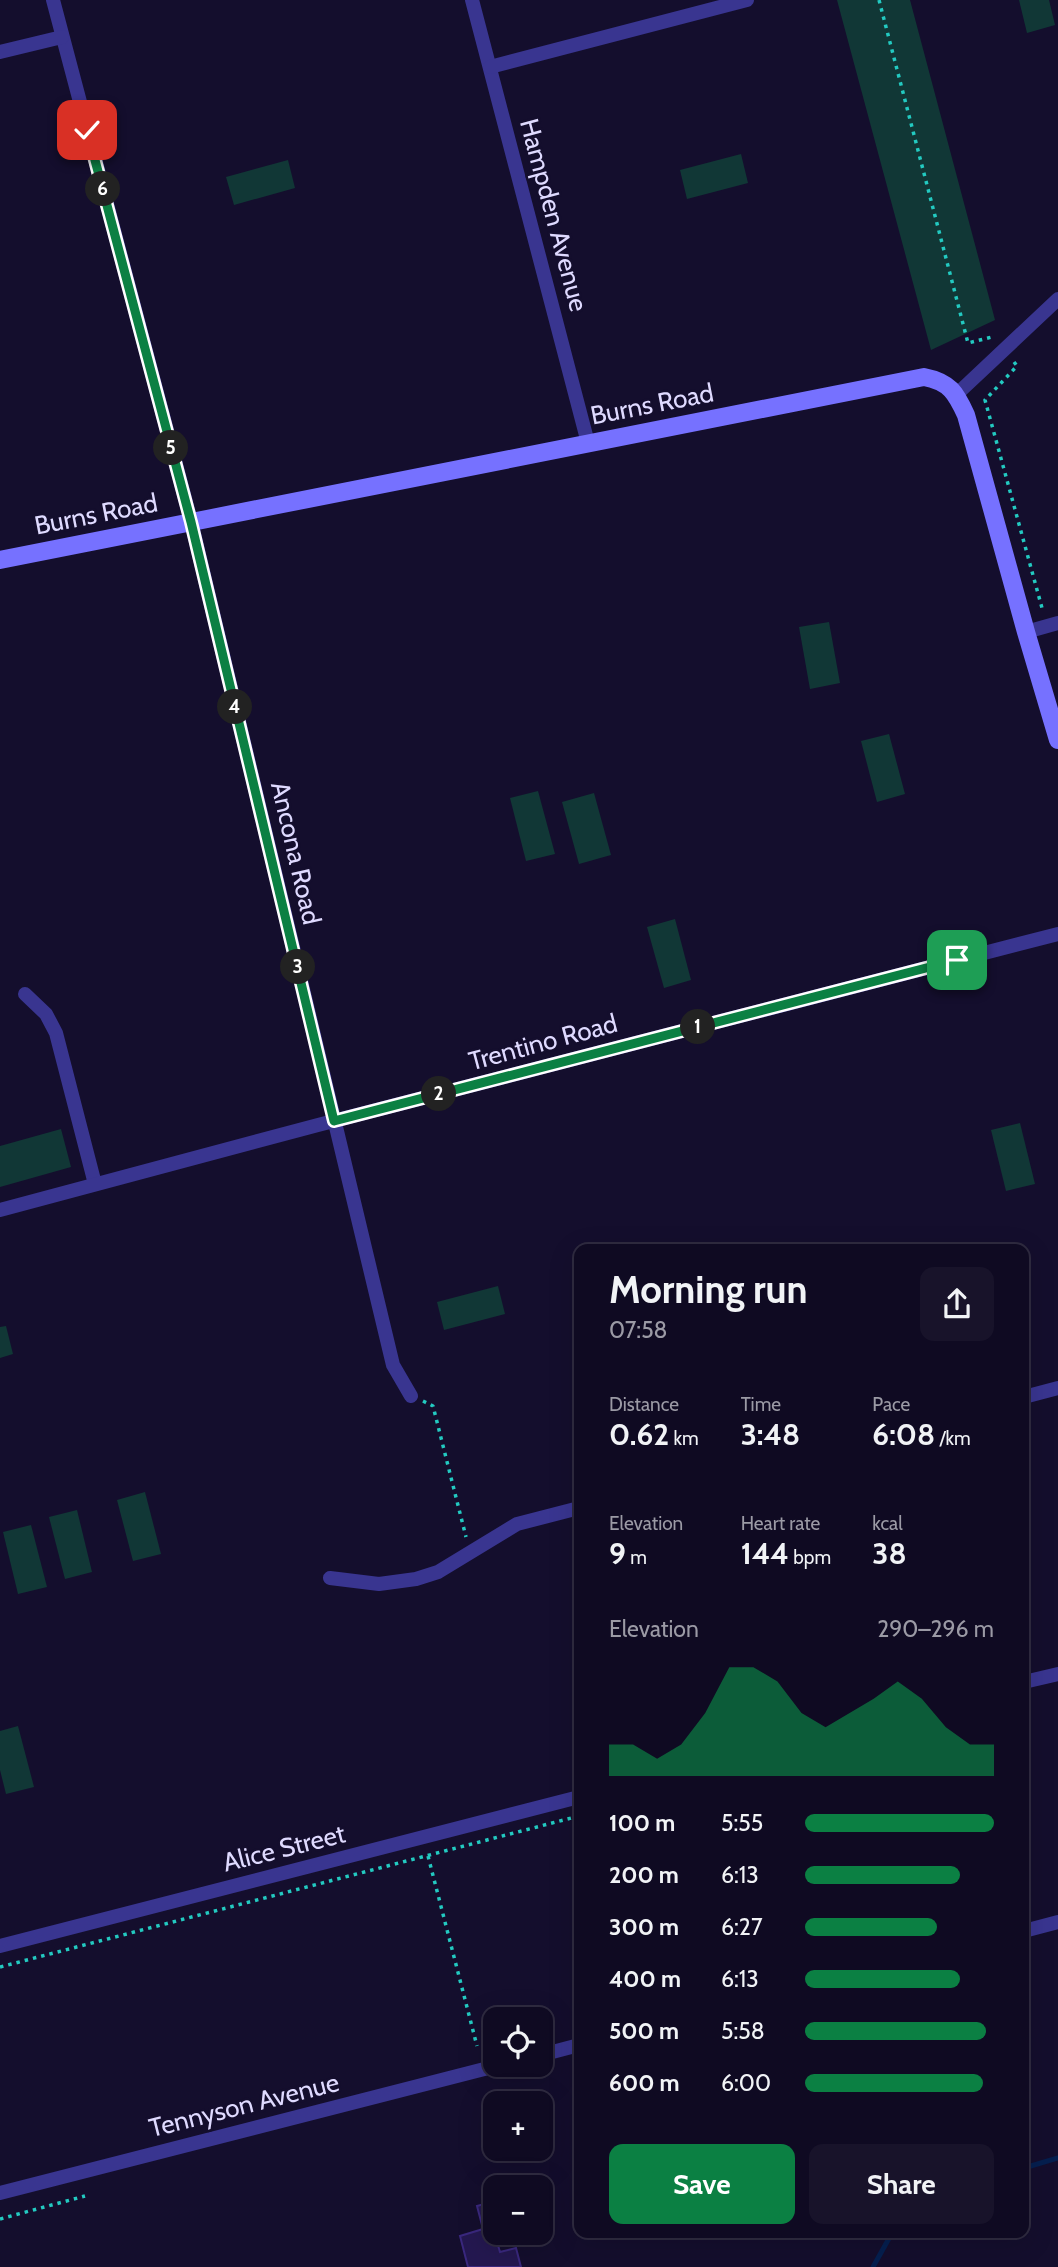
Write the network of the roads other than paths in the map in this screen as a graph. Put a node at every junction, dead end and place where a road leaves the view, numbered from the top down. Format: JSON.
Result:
{"nodes":[{"id":1,"x":52,"y":0,"type":"edge"},
{"id":2,"x":472,"y":0,"type":"edge"},
{"id":3,"x":747,"y":0,"type":"edge"},
{"id":4,"x":62,"y":37,"type":"junction"},
{"id":5,"x":0,"y":52,"type":"edge"},
{"id":6,"x":490,"y":67,"type":"junction"},
{"id":7,"x":1058,"y":299,"type":"edge"},
{"id":8,"x":957,"y":394,"type":"junction"},
{"id":9,"x":588,"y":443,"type":"junction"},
{"id":10,"x":191,"y":522,"type":"junction"},
{"id":11,"x":0,"y":560,"type":"edge"},
{"id":12,"x":1057,"y":624,"type":"edge"},
{"id":13,"x":1026,"y":632,"type":"junction"},
{"id":14,"x":1058,"y":740,"type":"edge"},
{"id":15,"x":1058,"y":934,"type":"edge"},
{"id":16,"x":25,"y":994,"type":"dead end"},
{"id":17,"x":334,"y":1121,"type":"junction"},
{"id":18,"x":95,"y":1184,"type":"junction"},
{"id":19,"x":0,"y":1210,"type":"edge"},
{"id":20,"x":1058,"y":1388,"type":"edge"},
{"id":21,"x":411,"y":1396,"type":"road end"},
{"id":22,"x":1029,"y":1396,"type":"edge"},
{"id":23,"x":574,"y":1509,"type":"edge"},
{"id":24,"x":330,"y":1578,"type":"dead end"},
{"id":25,"x":1058,"y":1674,"type":"edge"},
{"id":26,"x":1029,"y":1681,"type":"edge"},
{"id":27,"x":574,"y":1798,"type":"edge"},
{"id":28,"x":1058,"y":1922,"type":"edge"},
{"id":29,"x":1029,"y":1930,"type":"edge"},
{"id":30,"x":0,"y":1946,"type":"edge"},
{"id":31,"x":574,"y":2046,"type":"edge"},
{"id":32,"x":553,"y":2052,"type":"edge"},
{"id":33,"x":483,"y":2069,"type":"edge"},
{"id":34,"x":0,"y":2193,"type":"edge"}],
"edges":[{"from":1,"to":4,"type":"street","name":"Ancona Road"},
{"from":2,"to":6,"type":"street","name":"Hampden Avenue"},
{"from":3,"to":6,"type":"street"},
{"from":4,"to":5,"type":"street"},
{"from":4,"to":10,"type":"street","name":"Ancona Road"},
{"from":6,"to":9,"type":"street","name":"Hampden Avenue"},
{"from":7,"to":8,"type":"street"},
{"from":8,"to":9,"type":"main road","name":"Burns Road"},
{"from":8,"to":13,"type":"main road"},
{"from":9,"to":10,"type":"main road","name":"Burns Road"},
{"from":10,"to":11,"type":"main road","name":"Burns Road"},
{"from":10,"to":17,"type":"street","name":"Ancona Road"},
{"from":12,"to":13,"type":"street"},
{"from":13,"to":14,"type":"main road"},
{"from":15,"to":17,"type":"street","name":"Trentino Road"},
{"from":16,"to":18,"type":"street"},
{"from":17,"to":18,"type":"street","name":"Trentino Road"},
{"from":17,"to":21,"type":"street","name":"Ancona Road"},
{"from":18,"to":19,"type":"street","name":"Trentino Road"},
{"from":20,"to":22,"type":"street"},
{"from":23,"to":24,"type":"street"},
{"from":25,"to":26,"type":"street"},
{"from":27,"to":30,"type":"street","name":"Alice Street"},
{"from":28,"to":29,"type":"street"},
{"from":31,"to":32,"type":"street"},
{"from":33,"to":34,"type":"street","name":"Tennyson Avenue"}]}
